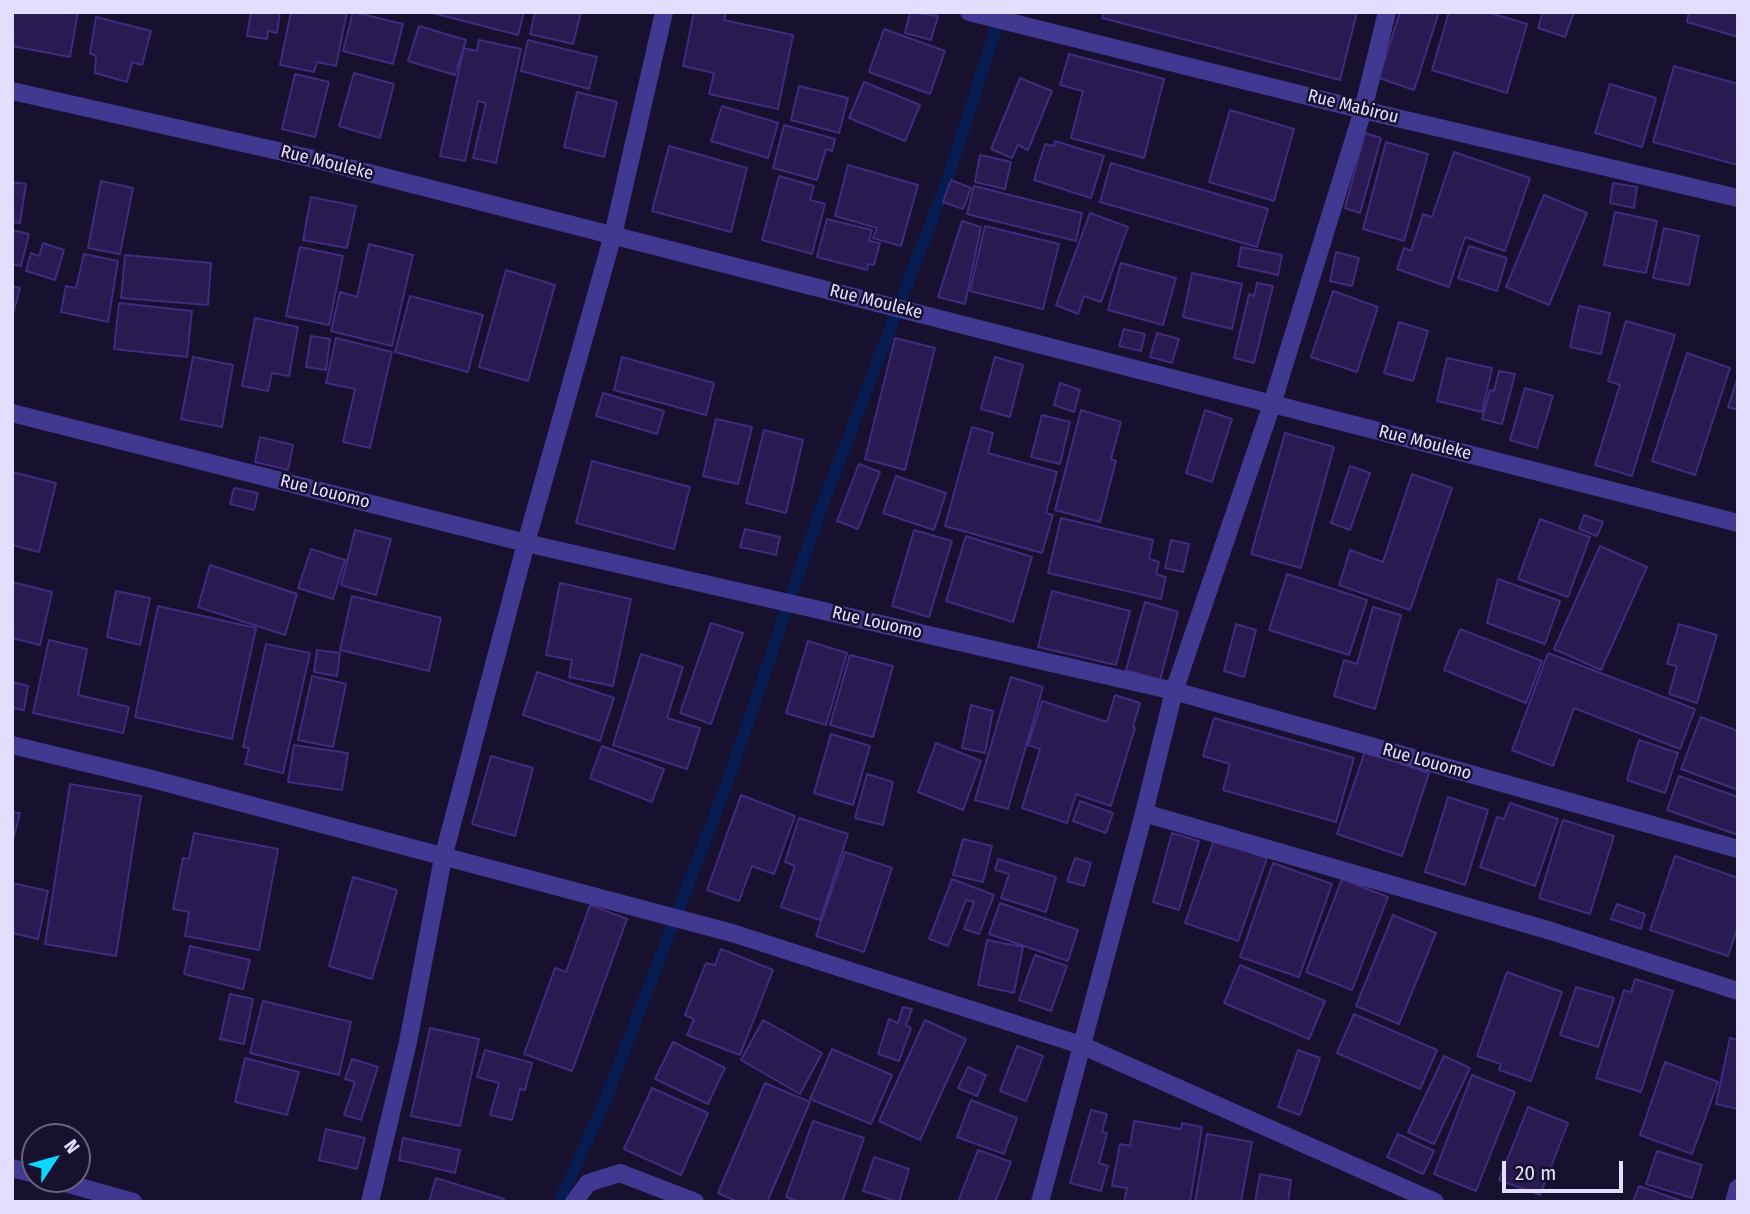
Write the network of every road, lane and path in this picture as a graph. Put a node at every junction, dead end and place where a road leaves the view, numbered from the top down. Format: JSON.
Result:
{"nodes":[{"id":1,"x":664,"y":12,"type":"edge"},
{"id":2,"x":970,"y":12,"type":"edge"},
{"id":3,"x":1387,"y":12,"type":"edge"},
{"id":4,"x":12,"y":91,"type":"edge"},
{"id":5,"x":1363,"y":110,"type":"junction"},
{"id":6,"x":1738,"y":198,"type":"edge"},
{"id":7,"x":613,"y":235,"type":"junction"},
{"id":8,"x":1272,"y":404,"type":"junction"},
{"id":9,"x":12,"y":413,"type":"edge"},
{"id":10,"x":1738,"y":523,"type":"edge"},
{"id":11,"x":526,"y":543,"type":"junction"},
{"id":12,"x":1174,"y":691,"type":"junction"},
{"id":13,"x":12,"y":745,"type":"edge"},
{"id":14,"x":1144,"y":813,"type":"junction"},
{"id":15,"x":1738,"y":849,"type":"edge"},
{"id":16,"x":443,"y":858,"type":"junction"},
{"id":17,"x":1738,"y":991,"type":"edge"},
{"id":18,"x":1081,"y":1045,"type":"junction"},
{"id":19,"x":1738,"y":1188,"type":"edge"},
{"id":20,"x":91,"y":1190,"type":"edge"},
{"id":21,"x":133,"y":1202,"type":"edge"},
{"id":22,"x":370,"y":1202,"type":"edge"},
{"id":23,"x":574,"y":1202,"type":"edge"},
{"id":24,"x":695,"y":1202,"type":"edge"},
{"id":25,"x":1041,"y":1202,"type":"edge"},
{"id":26,"x":1435,"y":1202,"type":"edge"},
{"id":27,"x":1734,"y":1202,"type":"edge"}],
"edges":[{"from":1,"to":7,"type":"street"},
{"from":2,"to":5,"type":"street","name":"Rue Mabirou"},
{"from":3,"to":5,"type":"street"},
{"from":4,"to":7,"type":"street","name":"Rue Mouleke"},
{"from":5,"to":6,"type":"street","name":"Rue Mabirou"},
{"from":5,"to":8,"type":"street"},
{"from":7,"to":8,"type":"street","name":"Rue Mouleke"},
{"from":7,"to":11,"type":"street"},
{"from":8,"to":10,"type":"street","name":"Rue Mouleke"},
{"from":8,"to":12,"type":"street"},
{"from":9,"to":11,"type":"street","name":"Rue Louomo"},
{"from":11,"to":12,"type":"street","name":"Rue Louomo"},
{"from":11,"to":16,"type":"street"},
{"from":12,"to":14,"type":"street"},
{"from":12,"to":15,"type":"street","name":"Rue Louomo"},
{"from":13,"to":16,"type":"street"},
{"from":14,"to":17,"type":"street"},
{"from":14,"to":18,"type":"street"},
{"from":16,"to":18,"type":"street"},
{"from":16,"to":22,"type":"street"},
{"from":18,"to":25,"type":"street"},
{"from":18,"to":26,"type":"street"},
{"from":19,"to":27,"type":"street"},
{"from":20,"to":21,"type":"street"},
{"from":23,"to":24,"type":"street"}]}
